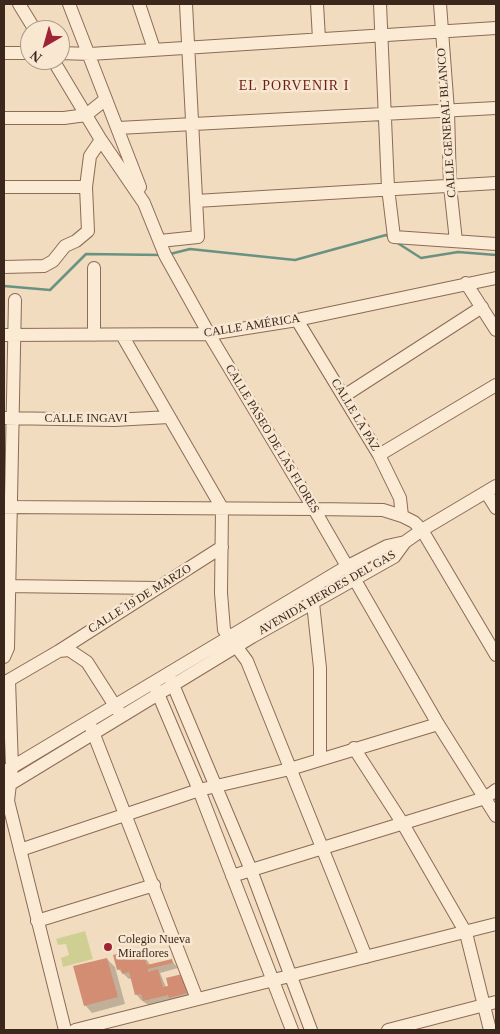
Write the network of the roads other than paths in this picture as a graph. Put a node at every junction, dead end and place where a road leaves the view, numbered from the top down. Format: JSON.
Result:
{"nodes":[{"id":1,"x":19,"y":4,"type":"edge"},
{"id":2,"x":69,"y":4,"type":"edge"},
{"id":3,"x":139,"y":4,"type":"edge"},
{"id":4,"x":186,"y":4,"type":"edge"},
{"id":5,"x":317,"y":4,"type":"edge"},
{"id":6,"x":380,"y":4,"type":"edge"},
{"id":7,"x":440,"y":4,"type":"edge"},
{"id":8,"x":29,"y":20,"type":"edge"},
{"id":9,"x":496,"y":28,"type":"edge"},
{"id":10,"x":440,"y":32,"type":"junction"},
{"id":11,"x":382,"y":37,"type":"junction"},
{"id":12,"x":319,"y":39,"type":"junction"},
{"id":13,"x":189,"y":46,"type":"junction"},
{"id":14,"x":154,"y":48,"type":"junction"},
{"id":15,"x":4,"y":53,"type":"edge"},
{"id":16,"x":20,"y":53,"type":"edge"},
{"id":17,"x":70,"y":53,"type":"edge"},
{"id":18,"x":90,"y":54,"type":"junction"},
{"id":19,"x":59,"y":70,"type":"edge"},
{"id":20,"x":106,"y":99,"type":"junction"},
{"id":21,"x":496,"y":108,"type":"edge"},
{"id":22,"x":448,"y":111,"type":"junction"},
{"id":23,"x":86,"y":115,"type":"junction"},
{"id":24,"x":386,"y":115,"type":"junction"},
{"id":25,"x":4,"y":118,"type":"edge"},
{"id":26,"x":191,"y":124,"type":"junction"},
{"id":27,"x":118,"y":128,"type":"junction"},
{"id":28,"x":101,"y":140,"type":"junction"},
{"id":29,"x":496,"y":183,"type":"edge"},
{"id":30,"x":450,"y":186,"type":"junction"},
{"id":31,"x":4,"y":187,"type":"edge"},
{"id":32,"x":86,"y":187,"type":"junction"},
{"id":33,"x":388,"y":188,"type":"junction"},
{"id":34,"x":142,"y":200,"type":"junction"},
{"id":35,"x":196,"y":201,"type":"junction"},
{"id":36,"x":160,"y":241,"type":"junction"},
{"id":37,"x":456,"y":241,"type":"junction"},
{"id":38,"x":496,"y":244,"type":"edge"},
{"id":39,"x":4,"y":266,"type":"edge"},
{"id":40,"x":94,"y":268,"type":"dead end"},
{"id":41,"x":496,"y":278,"type":"edge"},
{"id":42,"x":466,"y":283,"type":"junction"},
{"id":43,"x":15,"y":300,"type":"dead end"},
{"id":44,"x":482,"y":307,"type":"junction"},
{"id":45,"x":297,"y":320,"type":"junction"},
{"id":46,"x":496,"y":330,"type":"edge"},
{"id":47,"x":9,"y":334,"type":"edge"},
{"id":48,"x":94,"y":334,"type":"junction"},
{"id":49,"x":209,"y":334,"type":"junction"},
{"id":50,"x":122,"y":335,"type":"junction"},
{"id":51,"x":496,"y":385,"type":"edge"},
{"id":52,"x":344,"y":396,"type":"junction"},
{"id":53,"x":168,"y":417,"type":"junction"},
{"id":54,"x":9,"y":418,"type":"edge"},
{"id":55,"x":379,"y":455,"type":"junction"},
{"id":56,"x":491,"y":489,"type":"edge"},
{"id":57,"x":7,"y":507,"type":"edge"},
{"id":58,"x":222,"y":508,"type":"junction"},
{"id":59,"x":314,"y":508,"type":"junction"},
{"id":60,"x":496,"y":508,"type":"edge"},
{"id":61,"x":402,"y":516,"type":"junction"},
{"id":62,"x":422,"y":530,"type":"junction"},
{"id":63,"x":405,"y":542,"type":"junction"},
{"id":64,"x":222,"y":548,"type":"junction"},
{"id":65,"x":346,"y":567,"type":"junction"},
{"id":66,"x":353,"y":578,"type":"junction"},
{"id":67,"x":6,"y":586,"type":"edge"},
{"id":68,"x":158,"y":588,"type":"junction"},
{"id":69,"x":311,"y":588,"type":"junction"},
{"id":70,"x":314,"y":601,"type":"junction"},
{"id":71,"x":228,"y":636,"type":"junction"},
{"id":72,"x":236,"y":647,"type":"junction"},
{"id":73,"x":59,"y":651,"type":"junction"},
{"id":74,"x":496,"y":655,"type":"edge"},
{"id":75,"x":5,"y":656,"type":"edge"},
{"id":76,"x":166,"y":674,"type":"junction"},
{"id":77,"x":6,"y":682,"type":"edge"},
{"id":78,"x":152,"y":683,"type":"junction"},
{"id":79,"x":175,"y":685,"type":"junction"},
{"id":80,"x":159,"y":696,"type":"junction"},
{"id":81,"x":119,"y":712,"type":"junction"},
{"id":82,"x":438,"y":724,"type":"junction"},
{"id":83,"x":92,"y":728,"type":"junction"},
{"id":84,"x":354,"y":748,"type":"junction"},
{"id":85,"x":320,"y":759,"type":"junction"},
{"id":86,"x":290,"y":769,"type":"junction"},
{"id":87,"x":8,"y":770,"type":"edge"},
{"id":88,"x":216,"y":786,"type":"junction"},
{"id":89,"x":7,"y":787,"type":"edge"},
{"id":90,"x":199,"y":790,"type":"junction"},
{"id":91,"x":496,"y":790,"type":"edge"},
{"id":92,"x":485,"y":798,"type":"junction"},
{"id":93,"x":127,"y":814,"type":"junction"},
{"id":94,"x":496,"y":816,"type":"edge"},
{"id":95,"x":403,"y":824,"type":"junction"},
{"id":96,"x":323,"y":847,"type":"junction"},
{"id":97,"x":20,"y":850,"type":"junction"},
{"id":98,"x":251,"y":870,"type":"junction"},
{"id":99,"x":232,"y":876,"type":"junction"},
{"id":100,"x":154,"y":885,"type":"junction"},
{"id":101,"x":37,"y":921,"type":"junction"},
{"id":102,"x":496,"y":924,"type":"edge"},
{"id":103,"x":466,"y":933,"type":"junction"},
{"id":104,"x":366,"y":956,"type":"junction"},
{"id":105,"x":291,"y":975,"type":"junction"},
{"id":106,"x":274,"y":980,"type":"junction"},
{"id":107,"x":197,"y":999,"type":"junction"},
{"id":108,"x":496,"y":1002,"type":"edge"},
{"id":109,"x":483,"y":1006,"type":"junction"},
{"id":110,"x":65,"y":1030,"type":"edge"},
{"id":111,"x":75,"y":1030,"type":"edge"},
{"id":112,"x":292,"y":1030,"type":"edge"},
{"id":113,"x":311,"y":1030,"type":"edge"},
{"id":114,"x":388,"y":1030,"type":"edge"},
{"id":115,"x":490,"y":1030,"type":"edge"}],
"edges":[{"from":1,"to":8,"type":"street"},
{"from":2,"to":18,"type":"street"},
{"from":3,"to":14,"type":"street"},
{"from":4,"to":13,"type":"street"},
{"from":5,"to":12,"type":"street"},
{"from":6,"to":11,"type":"street"},
{"from":7,"to":10,"type":"street","name":"CALLE GENERAL BLANCO"},
{"from":9,"to":10,"type":"street"},
{"from":10,"to":11,"type":"street"},
{"from":10,"to":22,"type":"street","name":"CALLE GENERAL BLANCO"},
{"from":11,"to":12,"type":"street"},
{"from":11,"to":24,"type":"street"},
{"from":12,"to":13,"type":"street"},
{"from":13,"to":14,"type":"street"},
{"from":13,"to":26,"type":"street"},
{"from":14,"to":18,"type":"street"},
{"from":15,"to":16,"type":"street"},
{"from":17,"to":18,"type":"street"},
{"from":18,"to":20,"type":"street"},
{"from":19,"to":23,"type":"street","name":"CALLE PASEO DE LAS FLORES"},
{"from":20,"to":23,"type":"street"},
{"from":20,"to":27,"type":"street"},
{"from":21,"to":22,"type":"street"},
{"from":22,"to":24,"type":"street"},
{"from":22,"to":30,"type":"street","name":"CALLE GENERAL BLANCO"},
{"from":23,"to":25,"type":"street"},
{"from":23,"to":28,"type":"street","name":"CALLE PASEO DE LAS FLORES"},
{"from":24,"to":26,"type":"street"},
{"from":24,"to":33,"type":"street"},
{"from":26,"to":27,"type":"street"},
{"from":26,"to":35,"type":"street"},
{"from":27,"to":34,"type":"street"},
{"from":28,"to":32,"type":"street"},
{"from":28,"to":34,"type":"street","name":"CALLE PASEO DE LAS FLORES"},
{"from":29,"to":30,"type":"street"},
{"from":30,"to":33,"type":"street"},
{"from":30,"to":37,"type":"street","name":"CALLE GENERAL BLANCO"},
{"from":31,"to":32,"type":"street"},
{"from":32,"to":39,"type":"street"},
{"from":33,"to":35,"type":"street"},
{"from":33,"to":37,"type":"street"},
{"from":34,"to":36,"type":"street","name":"CALLE PASEO DE LAS FLORES"},
{"from":35,"to":36,"type":"street"},
{"from":36,"to":49,"type":"street","name":"CALLE PASEO DE LAS FLORES"},
{"from":37,"to":38,"type":"street"},
{"from":40,"to":48,"type":"street"},
{"from":41,"to":42,"type":"street","name":"CALLE AMÉRICA"},
{"from":42,"to":44,"type":"street"},
{"from":42,"to":45,"type":"street","name":"CALLE AMÉRICA"},
{"from":43,"to":47,"type":"street"},
{"from":44,"to":46,"type":"street"},
{"from":44,"to":52,"type":"street"},
{"from":45,"to":49,"type":"street","name":"CALLE AMÉRICA"},
{"from":45,"to":52,"type":"street","name":"CALLE LA PAZ"},
{"from":47,"to":48,"type":"street","name":"CALLE AMÉRICA"},
{"from":47,"to":54,"type":"street"},
{"from":48,"to":50,"type":"street","name":"CALLE AMÉRICA"},
{"from":49,"to":50,"type":"street","name":"CALLE AMÉRICA"},
{"from":49,"to":59,"type":"street","name":"CALLE PASEO DE LAS FLORES"},
{"from":50,"to":53,"type":"street"},
{"from":51,"to":55,"type":"street"},
{"from":52,"to":55,"type":"street","name":"CALLE LA PAZ"},
{"from":53,"to":54,"type":"street","name":"CALLE INGAVI"},
{"from":53,"to":58,"type":"street"},
{"from":54,"to":57,"type":"street"},
{"from":55,"to":61,"type":"street","name":"CALLE LA PAZ"},
{"from":56,"to":60,"type":"street"},
{"from":56,"to":62,"type":"street"},
{"from":57,"to":58,"type":"street"},
{"from":57,"to":67,"type":"street"},
{"from":58,"to":59,"type":"street"},
{"from":58,"to":64,"type":"street"},
{"from":59,"to":61,"type":"street"},
{"from":59,"to":65,"type":"street","name":"CALLE PASEO DE LAS FLORES"},
{"from":61,"to":62,"type":"street"},
{"from":62,"to":63,"type":"street"},
{"from":62,"to":74,"type":"street"},
{"from":63,"to":65,"type":"street","name":"AVENIDA HEROES DEL GAS"},
{"from":63,"to":66,"type":"street","name":"AVENIDA HEROES DEL GAS"},
{"from":64,"to":68,"type":"street","name":"CALLE 19 DE MARZO"},
{"from":64,"to":71,"type":"street"},
{"from":65,"to":66,"type":"street","name":"CALLE PASEO DE LAS FLORES"},
{"from":65,"to":69,"type":"street","name":"AVENIDA HEROES DEL GAS"},
{"from":66,"to":70,"type":"street","name":"AVENIDA HEROES DEL GAS"},
{"from":66,"to":82,"type":"street","name":"CALLE PASEO DE LAS FLORES"},
{"from":67,"to":68,"type":"street"},
{"from":67,"to":75,"type":"street"},
{"from":68,"to":73,"type":"street","name":"CALLE 19 DE MARZO"},
{"from":69,"to":70,"type":"street"},
{"from":69,"to":71,"type":"street","name":"AVENIDA HEROES DEL GAS"},
{"from":70,"to":72,"type":"street","name":"AVENIDA HEROES DEL GAS"},
{"from":70,"to":85,"type":"street"},
{"from":71,"to":72,"type":"street"},
{"from":71,"to":76,"type":"street","name":"AVENIDA HEROES DEL GAS"},
{"from":72,"to":79,"type":"street","name":"AVENIDA HEROES DEL GAS"},
{"from":72,"to":86,"type":"street"},
{"from":73,"to":77,"type":"street","name":"CALLE 19 DE MARZO"},
{"from":73,"to":81,"type":"street"},
{"from":76,"to":78,"type":"street","name":"AVENIDA HEROES DEL GAS"},
{"from":76,"to":79,"type":"street"},
{"from":77,"to":87,"type":"street"},
{"from":78,"to":80,"type":"street"},
{"from":78,"to":81,"type":"street","name":"AVENIDA HEROES DEL GAS"},
{"from":79,"to":80,"type":"street","name":"AVENIDA HEROES DEL GAS"},
{"from":79,"to":88,"type":"street"},
{"from":80,"to":81,"type":"street","name":"AVENIDA HEROES DEL GAS"},
{"from":80,"to":90,"type":"street"},
{"from":81,"to":83,"type":"street","name":"AVENIDA HEROES DEL GAS"},
{"from":82,"to":84,"type":"street"},
{"from":82,"to":92,"type":"street","name":"CALLE PASEO DE LAS FLORES"},
{"from":83,"to":87,"type":"street","name":"AVENIDA HEROES DEL GAS"},
{"from":83,"to":89,"type":"street","name":"AVENIDA HEROES DEL GAS"},
{"from":83,"to":93,"type":"street"},
{"from":84,"to":85,"type":"street"},
{"from":84,"to":95,"type":"street"},
{"from":85,"to":86,"type":"street"},
{"from":86,"to":88,"type":"street"},
{"from":86,"to":96,"type":"street"},
{"from":87,"to":89,"type":"street"},
{"from":88,"to":90,"type":"street"},
{"from":88,"to":98,"type":"street"},
{"from":89,"to":97,"type":"street"},
{"from":90,"to":93,"type":"street"},
{"from":90,"to":99,"type":"street"},
{"from":91,"to":92,"type":"street"},
{"from":92,"to":94,"type":"street","name":"CALLE PASEO DE LAS FLORES"},
{"from":92,"to":95,"type":"street"},
{"from":93,"to":97,"type":"street"},
{"from":93,"to":100,"type":"street"},
{"from":95,"to":96,"type":"street"},
{"from":95,"to":103,"type":"street"},
{"from":96,"to":98,"type":"street"},
{"from":96,"to":104,"type":"street"},
{"from":97,"to":101,"type":"street"},
{"from":98,"to":99,"type":"street"},
{"from":98,"to":105,"type":"street"},
{"from":99,"to":106,"type":"street"},
{"from":100,"to":101,"type":"street"},
{"from":100,"to":107,"type":"street"},
{"from":101,"to":110,"type":"street"},
{"from":102,"to":103,"type":"street"},
{"from":103,"to":104,"type":"street"},
{"from":103,"to":109,"type":"street"},
{"from":104,"to":105,"type":"street"},
{"from":105,"to":106,"type":"street"},
{"from":105,"to":113,"type":"street"},
{"from":106,"to":107,"type":"street"},
{"from":106,"to":112,"type":"street"},
{"from":107,"to":111,"type":"street"},
{"from":108,"to":109,"type":"street"},
{"from":109,"to":114,"type":"street"},
{"from":109,"to":115,"type":"street"}]}
